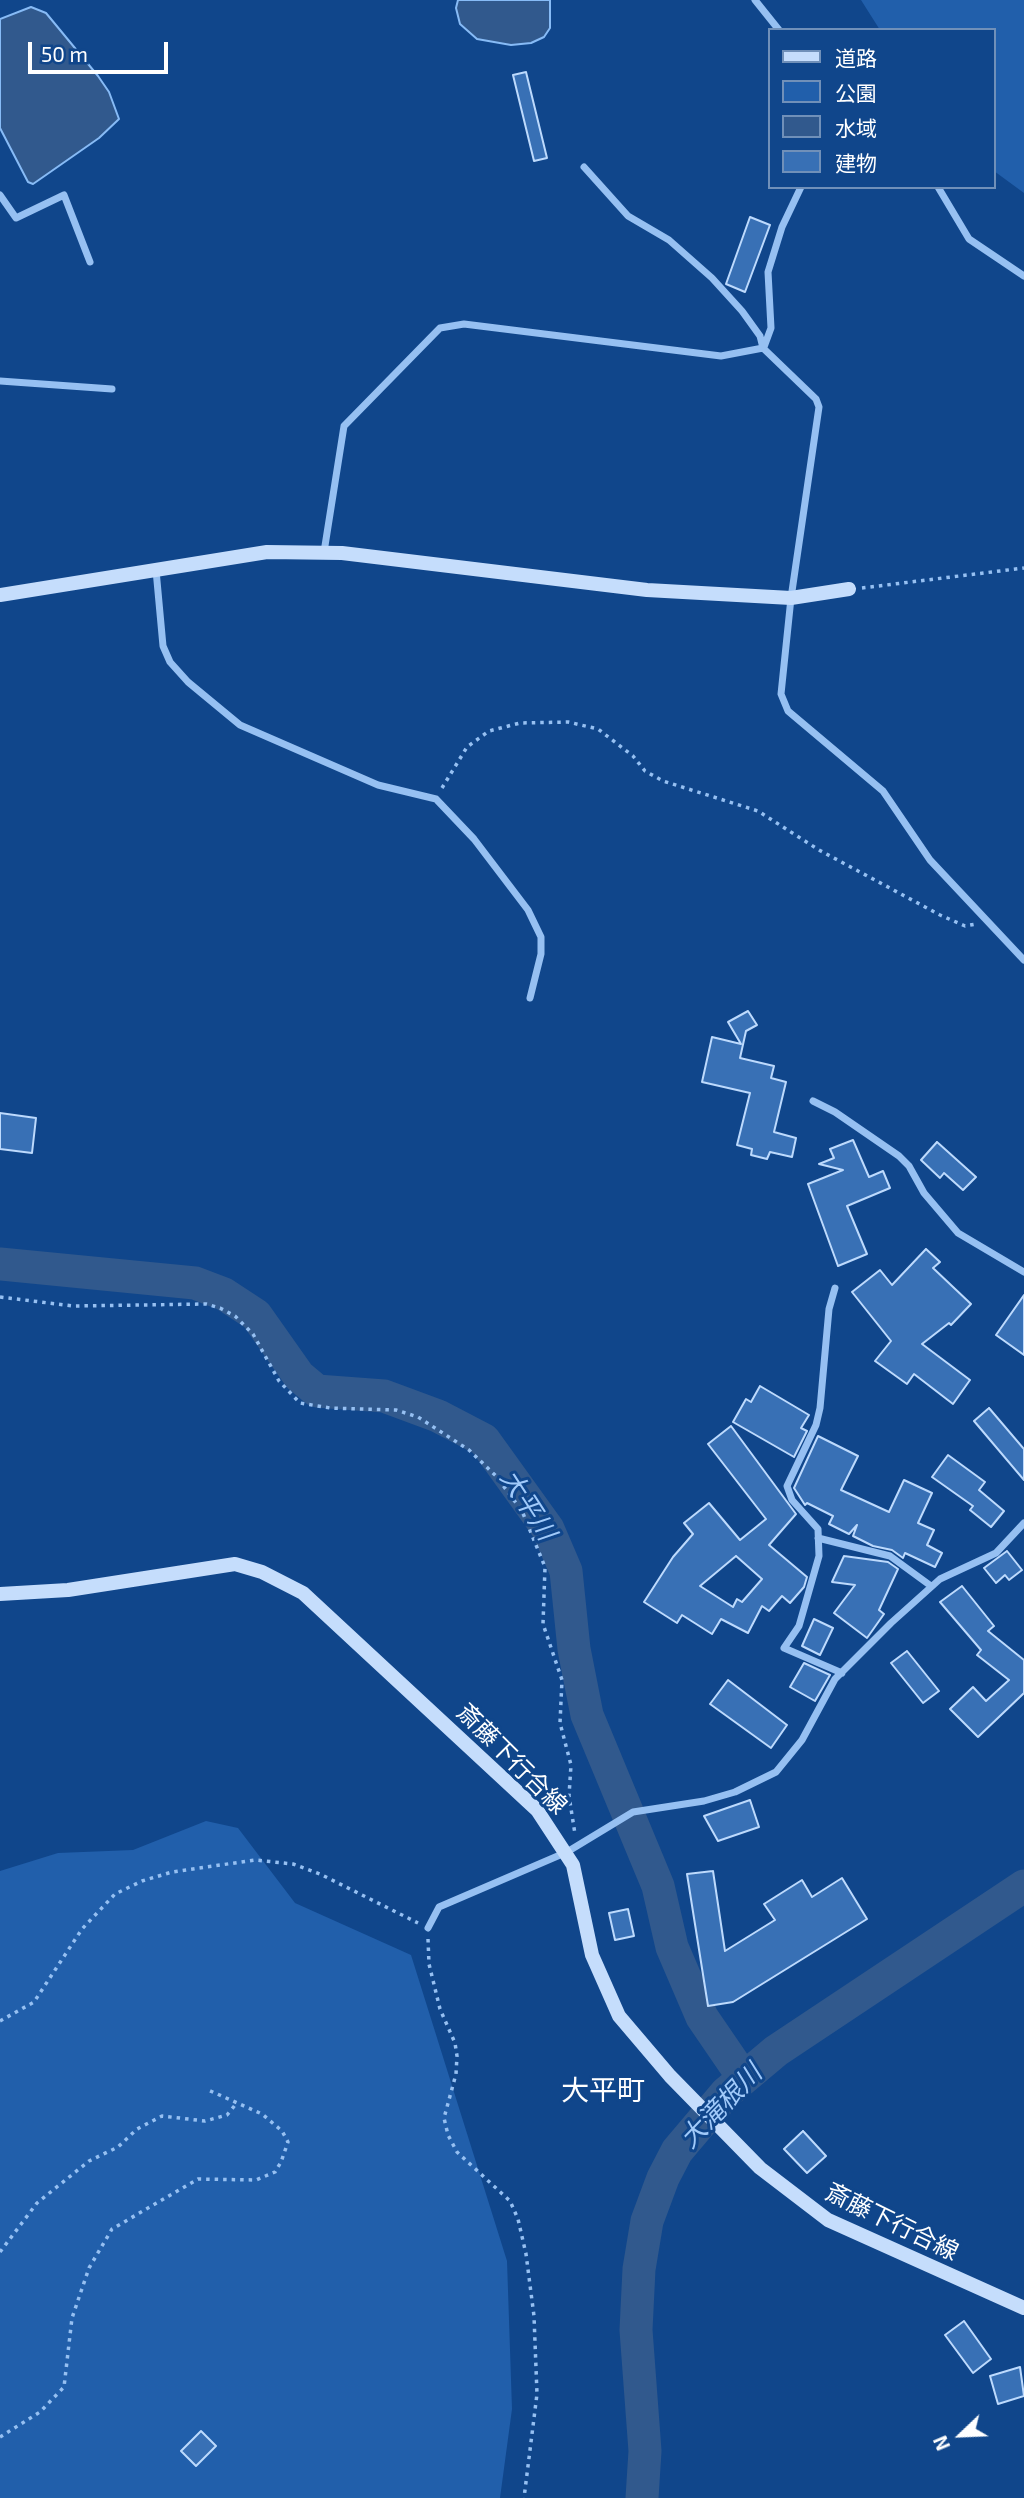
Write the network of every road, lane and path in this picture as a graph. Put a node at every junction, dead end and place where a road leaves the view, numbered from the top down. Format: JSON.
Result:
{"nodes":[{"id":1,"x":755,"y":0,"type":"edge"},
{"id":2,"x":777,"y":28,"type":"edge"},
{"id":3,"x":584,"y":167,"type":"dead end"},
{"id":4,"x":800,"y":189,"type":"edge"},
{"id":5,"x":939,"y":189,"type":"edge"},
{"id":6,"x":0,"y":195,"type":"edge"},
{"id":7,"x":90,"y":262,"type":"dead end"},
{"id":8,"x":1024,"y":276,"type":"edge"},
{"id":9,"x":763,"y":348,"type":"junction"},
{"id":10,"x":0,"y":381,"type":"edge"},
{"id":11,"x":112,"y":389,"type":"dead end"},
{"id":12,"x":324,"y":552,"type":"junction"},
{"id":13,"x":1024,"y":568,"type":"edge"},
{"id":14,"x":156,"y":570,"type":"junction"},
{"id":15,"x":849,"y":589,"type":"joint"},
{"id":16,"x":0,"y":594,"type":"edge"},
{"id":17,"x":791,"y":598,"type":"junction"},
{"id":18,"x":436,"y":799,"type":"junction"},
{"id":19,"x":985,"y":918,"type":"junction"},
{"id":20,"x":1024,"y":960,"type":"edge"},
{"id":21,"x":530,"y":998,"type":"dead end"},
{"id":22,"x":813,"y":1101,"type":"dead end"},
{"id":23,"x":1024,"y":1272,"type":"edge"},
{"id":24,"x":835,"y":1288,"type":"dead end"},
{"id":25,"x":0,"y":1297,"type":"edge"},
{"id":26,"x":1024,"y":1523,"type":"edge"},
{"id":27,"x":818,"y":1538,"type":"junction"},
{"id":28,"x":931,"y":1586,"type":"junction"},
{"id":29,"x":0,"y":1594,"type":"edge"},
{"id":30,"x":842,"y":1672,"type":"junction"},
{"id":31,"x":573,"y":1849,"type":"junction"},
{"id":32,"x":428,"y":1928,"type":"junction"},
{"id":33,"x":0,"y":2021,"type":"edge"},
{"id":34,"x":206,"y":2089,"type":"dead end"},
{"id":35,"x":236,"y":2104,"type":"junction"},
{"id":36,"x":0,"y":2252,"type":"edge"},
{"id":37,"x":1024,"y":2308,"type":"edge"},
{"id":38,"x":0,"y":2437,"type":"edge"},
{"id":39,"x":524,"y":2498,"type":"edge"}],
"edges":[{"from":1,"to":2,"type":"street"},
{"from":3,"to":9,"type":"street"},
{"from":4,"to":9,"type":"street"},
{"from":5,"to":8,"type":"street"},
{"from":6,"to":7,"type":"street"},
{"from":9,"to":12,"type":"street"},
{"from":9,"to":17,"type":"street"},
{"from":10,"to":11,"type":"street"},
{"from":12,"to":14,"type":"main road"},
{"from":12,"to":17,"type":"main road"},
{"from":13,"to":15,"type":"path"},
{"from":14,"to":16,"type":"main road"},
{"from":14,"to":18,"type":"street"},
{"from":15,"to":17,"type":"main road"},
{"from":17,"to":19,"type":"street"},
{"from":18,"to":19,"type":"path"},
{"from":18,"to":21,"type":"street"},
{"from":19,"to":20,"type":"street"},
{"from":22,"to":23,"type":"street"},
{"from":24,"to":27,"type":"street"},
{"from":25,"to":31,"type":"path"},
{"from":26,"to":28,"type":"street"},
{"from":27,"to":28,"type":"street"},
{"from":27,"to":30,"type":"street"},
{"from":28,"to":30,"type":"street"},
{"from":29,"to":31,"type":"main road","name":"斎藤下行合線"},
{"from":30,"to":31,"type":"street"},
{"from":31,"to":32,"type":"street"},
{"from":31,"to":37,"type":"main road","name":"斎藤下行合線"},
{"from":32,"to":33,"type":"path"},
{"from":32,"to":39,"type":"path"},
{"from":34,"to":35,"type":"path"},
{"from":35,"to":36,"type":"path"},
{"from":35,"to":38,"type":"path"}]}
